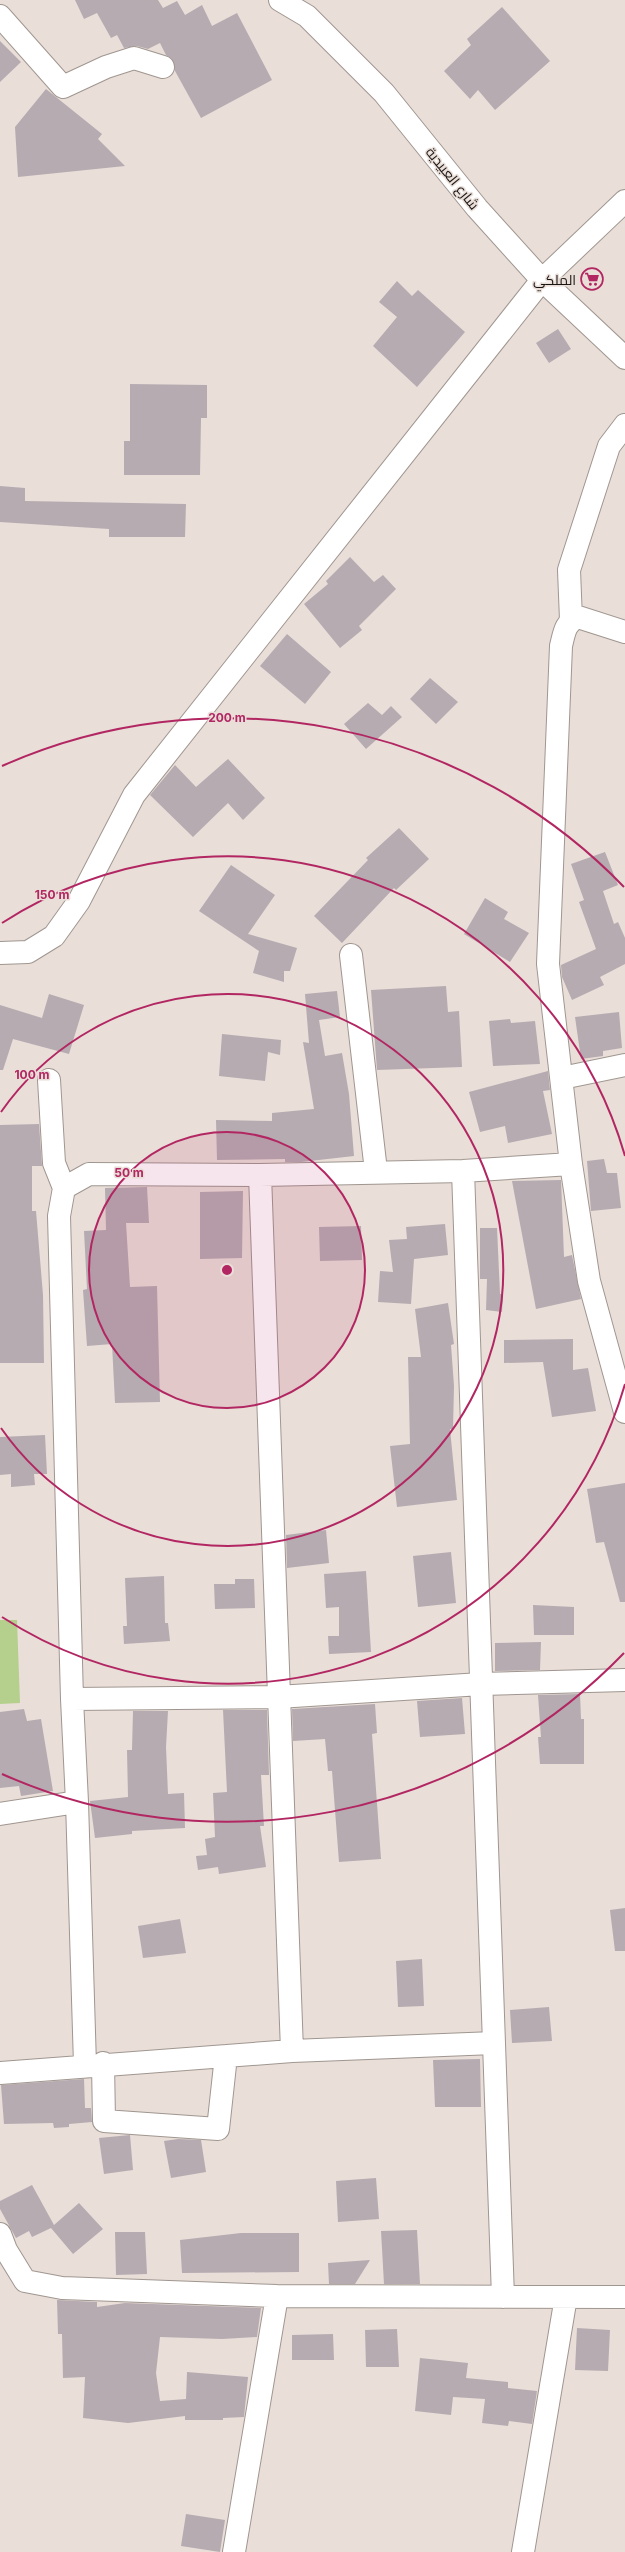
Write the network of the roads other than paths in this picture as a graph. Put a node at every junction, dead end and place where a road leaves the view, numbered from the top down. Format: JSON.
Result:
{"nodes":[{"id":1,"x":280,"y":0,"type":"edge"},
{"id":2,"x":0,"y":16,"type":"edge"},
{"id":3,"x":163,"y":67,"type":"dead end"},
{"id":4,"x":625,"y":201,"type":"edge"},
{"id":5,"x":542,"y":280,"type":"junction"},
{"id":6,"x":625,"y":358,"type":"edge"},
{"id":7,"x":625,"y":425,"type":"edge"},
{"id":8,"x":571,"y":620,"type":"junction"},
{"id":9,"x":625,"y":632,"type":"edge"},
{"id":10,"x":0,"y":953,"type":"edge"},
{"id":11,"x":351,"y":955,"type":"dead end"},
{"id":12,"x":625,"y":1065,"type":"edge"},
{"id":13,"x":562,"y":1078,"type":"junction"},
{"id":14,"x":49,"y":1080,"type":"dead end"},
{"id":15,"x":572,"y":1164,"type":"junction"},
{"id":16,"x":463,"y":1171,"type":"junction"},
{"id":17,"x":376,"y":1172,"type":"junction"},
{"id":18,"x":260,"y":1175,"type":"junction"},
{"id":19,"x":64,"y":1188,"type":"junction"},
{"id":20,"x":625,"y":1412,"type":"edge"},
{"id":21,"x":625,"y":1680,"type":"edge"},
{"id":22,"x":481,"y":1684,"type":"junction"},
{"id":23,"x":278,"y":1697,"type":"junction"},
{"id":24,"x":72,"y":1700,"type":"junction"},
{"id":25,"x":77,"y":1802,"type":"junction"},
{"id":26,"x":0,"y":1814,"type":"edge"},
{"id":27,"x":494,"y":2043,"type":"junction"},
{"id":28,"x":292,"y":2051,"type":"junction"},
{"id":29,"x":226,"y":2056,"type":"junction"},
{"id":30,"x":94,"y":2064,"type":"junction"},
{"id":31,"x":0,"y":2072,"type":"edge"},
{"id":32,"x":0,"y":2234,"type":"edge"},
{"id":33,"x":277,"y":2296,"type":"junction"},
{"id":34,"x":503,"y":2297,"type":"junction"},
{"id":35,"x":566,"y":2297,"type":"junction"},
{"id":36,"x":625,"y":2297,"type":"edge"},
{"id":37,"x":234,"y":2552,"type":"edge"},
{"id":38,"x":523,"y":2552,"type":"edge"}],
"edges":[{"from":1,"to":5,"type":"street","name":"شارع العبيدية"},
{"from":2,"to":3,"type":"street"},
{"from":4,"to":5,"type":"street"},
{"from":5,"to":6,"type":"street","name":"شارع العبيدية"},
{"from":5,"to":10,"type":"street"},
{"from":7,"to":8,"type":"street"},
{"from":8,"to":9,"type":"street"},
{"from":8,"to":13,"type":"street"},
{"from":11,"to":17,"type":"street"},
{"from":12,"to":13,"type":"street"},
{"from":13,"to":15,"type":"street"},
{"from":14,"to":19,"type":"street"},
{"from":15,"to":16,"type":"street"},
{"from":15,"to":20,"type":"street"},
{"from":16,"to":17,"type":"street"},
{"from":16,"to":22,"type":"street"},
{"from":17,"to":18,"type":"street"},
{"from":18,"to":19,"type":"street"},
{"from":18,"to":23,"type":"street"},
{"from":19,"to":24,"type":"street"},
{"from":21,"to":22,"type":"street"},
{"from":22,"to":23,"type":"street"},
{"from":22,"to":27,"type":"street"},
{"from":23,"to":24,"type":"street"},
{"from":23,"to":28,"type":"street"},
{"from":24,"to":25,"type":"street"},
{"from":25,"to":26,"type":"street"},
{"from":25,"to":30,"type":"street"},
{"from":27,"to":28,"type":"street"},
{"from":27,"to":34,"type":"street"},
{"from":28,"to":29,"type":"street"},
{"from":29,"to":30,"type":"street"},
{"from":29,"to":30,"type":"street"},
{"from":30,"to":31,"type":"street"},
{"from":32,"to":33,"type":"street"},
{"from":33,"to":34,"type":"street"},
{"from":33,"to":37,"type":"street"},
{"from":34,"to":35,"type":"street"},
{"from":35,"to":36,"type":"street"},
{"from":35,"to":38,"type":"street"}]}
